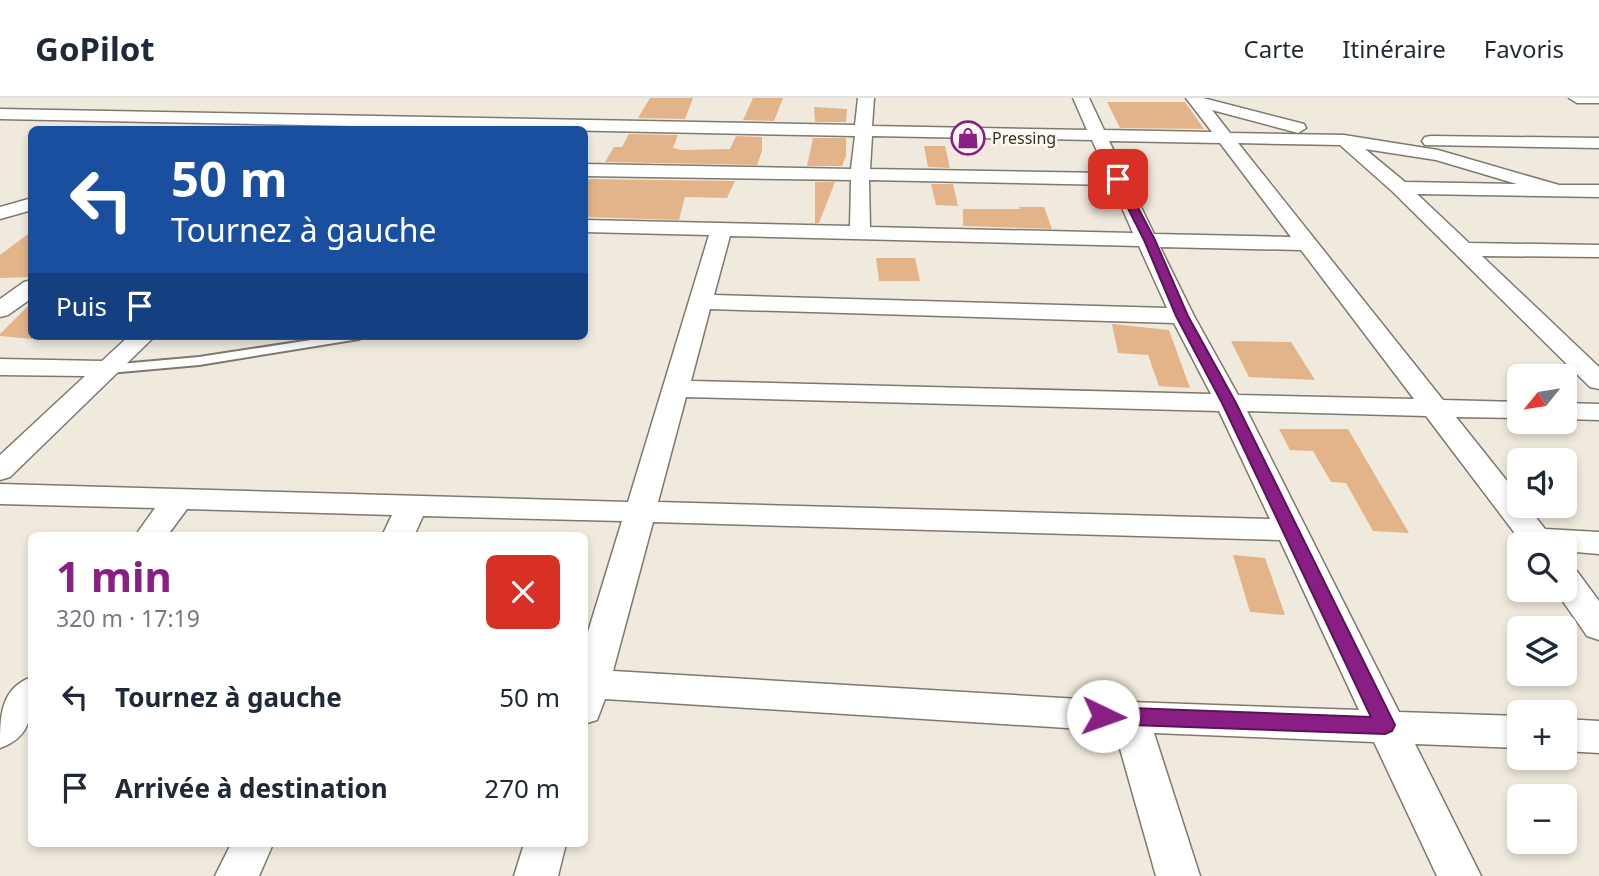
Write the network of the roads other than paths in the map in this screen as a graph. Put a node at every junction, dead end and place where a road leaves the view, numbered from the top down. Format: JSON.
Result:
{"nodes":[{"id":1,"x":46,"y":98,"type":"edge"},
{"id":2,"x":866,"y":98,"type":"edge"},
{"id":3,"x":1081,"y":98,"type":"edge"},
{"id":4,"x":1577,"y":98,"type":"edge"},
{"id":5,"x":1590,"y":98,"type":"edge"},
{"id":6,"x":1195,"y":99,"type":"edge"},
{"id":7,"x":1599,"y":100,"type":"edge"},
{"id":8,"x":388,"y":105,"type":"dead end"},
{"id":9,"x":8,"y":114,"type":"edge"},
{"id":10,"x":327,"y":120,"type":"junction"},
{"id":11,"x":0,"y":123,"type":"edge"},
{"id":12,"x":368,"y":125,"type":"edge"},
{"id":13,"x":606,"y":125,"type":"junction"},
{"id":14,"x":308,"y":126,"type":"edge"},
{"id":15,"x":483,"y":126,"type":"edge"},
{"id":16,"x":862,"y":131,"type":"junction"},
{"id":17,"x":1099,"y":136,"type":"junction"},
{"id":18,"x":1224,"y":138,"type":"junction"},
{"id":19,"x":1349,"y":140,"type":"junction"},
{"id":20,"x":1599,"y":144,"type":"edge"},
{"id":21,"x":588,"y":159,"type":"edge"},
{"id":22,"x":860,"y":176,"type":"junction"},
{"id":23,"x":1118,"y":179,"type":"junction"},
{"id":24,"x":1400,"y":188,"type":"junction"},
{"id":25,"x":1557,"y":190,"type":"junction"},
{"id":26,"x":1599,"y":191,"type":"edge"},
{"id":27,"x":28,"y":205,"type":"edge"},
{"id":28,"x":0,"y":214,"type":"edge"},
{"id":29,"x":28,"y":216,"type":"edge"},
{"id":30,"x":588,"y":226,"type":"edge"},
{"id":31,"x":721,"y":230,"type":"junction"},
{"id":32,"x":860,"y":234,"type":"junction"},
{"id":33,"x":1149,"y":240,"type":"junction"},
{"id":34,"x":1307,"y":244,"type":"junction"},
{"id":35,"x":1463,"y":249,"type":"junction"},
{"id":36,"x":1599,"y":251,"type":"edge"},
{"id":37,"x":28,"y":290,"type":"edge"},
{"id":38,"x":701,"y":302,"type":"junction"},
{"id":39,"x":0,"y":310,"type":"edge"},
{"id":40,"x":1182,"y":316,"type":"junction"},
{"id":41,"x":140,"y":340,"type":"edge"},
{"id":42,"x":333,"y":340,"type":"edge"},
{"id":43,"x":0,"y":367,"type":"edge"},
{"id":44,"x":109,"y":369,"type":"junction"},
{"id":45,"x":1599,"y":382,"type":"edge"},
{"id":46,"x":677,"y":390,"type":"junction"},
{"id":47,"x":1229,"y":403,"type":"junction"},
{"id":48,"x":1436,"y":408,"type":"junction"},
{"id":49,"x":1507,"y":410,"type":"edge"},
{"id":50,"x":1577,"y":411,"type":"edge"},
{"id":51,"x":1599,"y":412,"type":"edge"},
{"id":52,"x":0,"y":471,"type":"edge"},
{"id":53,"x":0,"y":494,"type":"edge"},
{"id":54,"x":180,"y":497,"type":"junction"},
{"id":55,"x":412,"y":505,"type":"junction"},
{"id":56,"x":641,"y":512,"type":"junction"},
{"id":57,"x":1291,"y":530,"type":"junction"},
{"id":58,"x":153,"y":532,"type":"edge"},
{"id":59,"x":400,"y":532,"type":"edge"},
{"id":60,"x":1531,"y":532,"type":"edge"},
{"id":61,"x":1577,"y":543,"type":"edge"},
{"id":62,"x":1599,"y":543,"type":"edge"},
{"id":63,"x":1577,"y":596,"type":"edge"},
{"id":64,"x":1599,"y":627,"type":"edge"},
{"id":65,"x":28,"y":696,"type":"edge"},
{"id":66,"x":588,"y":696,"type":"edge"},
{"id":67,"x":1130,"y":717,"type":"junction"},
{"id":68,"x":1385,"y":725,"type":"junction"},
{"id":69,"x":1507,"y":731,"type":"edge"},
{"id":70,"x":0,"y":732,"type":"edge"},
{"id":71,"x":1577,"y":736,"type":"edge"},
{"id":72,"x":1599,"y":737,"type":"edge"},
{"id":73,"x":251,"y":847,"type":"edge"},
{"id":74,"x":544,"y":847,"type":"edge"},
{"id":75,"x":237,"y":876,"type":"edge"},
{"id":76,"x":536,"y":876,"type":"edge"},
{"id":77,"x":1178,"y":876,"type":"edge"},
{"id":78,"x":1459,"y":876,"type":"edge"}],
"edges":[{"from":1,"to":9,"type":"street"},
{"from":2,"to":16,"type":"street"},
{"from":3,"to":17,"type":"street"},
{"from":4,"to":5,"type":"street"},
{"from":5,"to":7,"type":"street"},
{"from":6,"to":18,"type":"street"},
{"from":6,"to":19,"type":"street"},
{"from":8,"to":12,"type":"street"},
{"from":9,"to":10,"type":"street"},
{"from":9,"to":11,"type":"street"},
{"from":10,"to":12,"type":"street"},
{"from":10,"to":14,"type":"street"},
{"from":12,"to":15,"type":"street"},
{"from":13,"to":15,"type":"street"},
{"from":13,"to":16,"type":"street"},
{"from":13,"to":21,"type":"street"},
{"from":16,"to":17,"type":"street"},
{"from":16,"to":22,"type":"street"},
{"from":17,"to":18,"type":"street"},
{"from":17,"to":23,"type":"street"},
{"from":18,"to":19,"type":"street"},
{"from":18,"to":34,"type":"street"},
{"from":19,"to":20,"type":"street"},
{"from":19,"to":24,"type":"street"},
{"from":19,"to":25,"type":"street"},
{"from":21,"to":22,"type":"street"},
{"from":22,"to":23,"type":"street"},
{"from":22,"to":32,"type":"street"},
{"from":23,"to":33,"type":"street"},
{"from":24,"to":25,"type":"street"},
{"from":24,"to":35,"type":"street"},
{"from":25,"to":26,"type":"street"},
{"from":27,"to":28,"type":"street"},
{"from":28,"to":29,"type":"street"},
{"from":30,"to":31,"type":"street"},
{"from":31,"to":32,"type":"street"},
{"from":31,"to":38,"type":"street"},
{"from":32,"to":33,"type":"street"},
{"from":33,"to":34,"type":"street"},
{"from":33,"to":40,"type":"street"},
{"from":34,"to":48,"type":"street"},
{"from":35,"to":36,"type":"street"},
{"from":35,"to":45,"type":"street"},
{"from":37,"to":39,"type":"street"},
{"from":38,"to":40,"type":"street"},
{"from":38,"to":46,"type":"street"},
{"from":40,"to":47,"type":"street"},
{"from":41,"to":44,"type":"street"},
{"from":42,"to":44,"type":"lane"},
{"from":43,"to":44,"type":"street"},
{"from":44,"to":52,"type":"street"},
{"from":46,"to":47,"type":"street"},
{"from":46,"to":56,"type":"street"},
{"from":47,"to":48,"type":"street"},
{"from":47,"to":57,"type":"street"},
{"from":48,"to":49,"type":"street"},
{"from":48,"to":60,"type":"street"},
{"from":50,"to":51,"type":"street"},
{"from":53,"to":54,"type":"street"},
{"from":54,"to":55,"type":"street"},
{"from":54,"to":58,"type":"street"},
{"from":55,"to":56,"type":"street"},
{"from":55,"to":59,"type":"street"},
{"from":56,"to":57,"type":"street"},
{"from":56,"to":66,"type":"street"},
{"from":57,"to":68,"type":"street"},
{"from":61,"to":62,"type":"street"},
{"from":63,"to":64,"type":"street"},
{"from":65,"to":70,"type":"street"},
{"from":66,"to":67,"type":"street"},
{"from":67,"to":68,"type":"street"},
{"from":67,"to":77,"type":"street"},
{"from":68,"to":69,"type":"street"},
{"from":68,"to":78,"type":"street"},
{"from":71,"to":72,"type":"street"},
{"from":73,"to":75,"type":"street"},
{"from":74,"to":76,"type":"street"}]}
